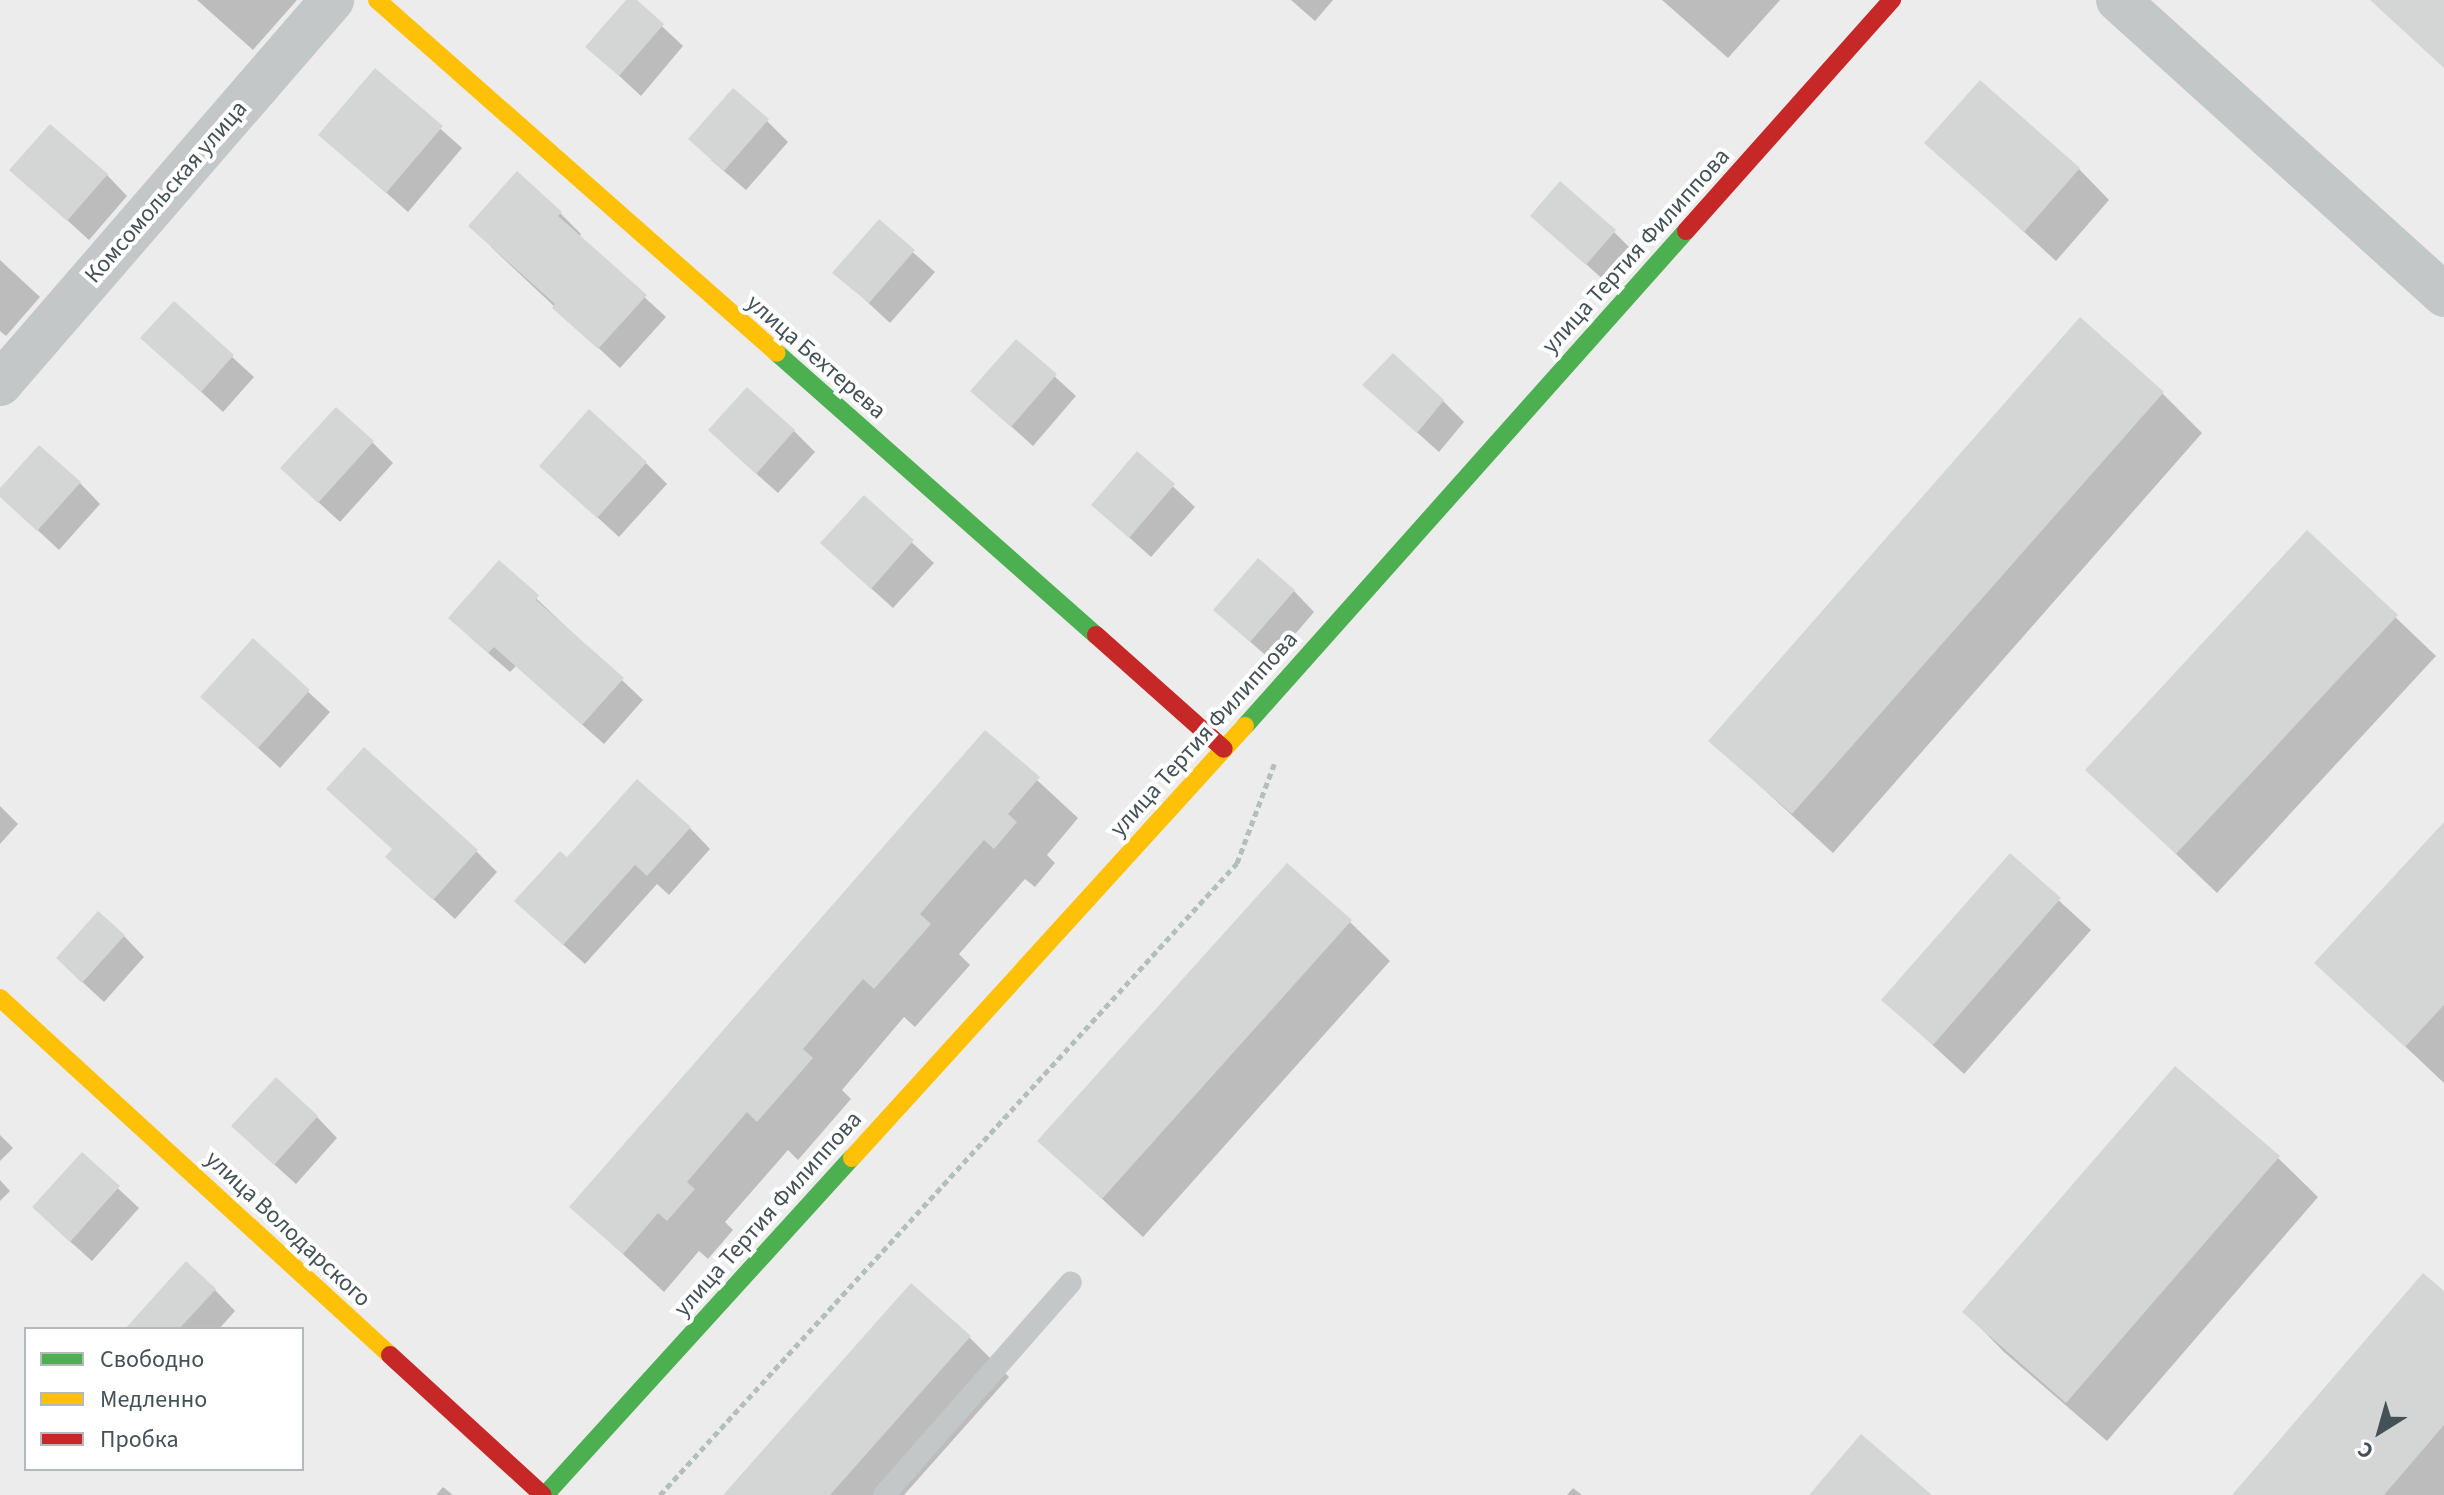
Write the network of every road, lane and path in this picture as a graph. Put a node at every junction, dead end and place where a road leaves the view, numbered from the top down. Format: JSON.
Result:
{"nodes":[{"id":1,"x":332,"y":0,"type":"edge"},
{"id":2,"x":377,"y":0,"type":"edge"},
{"id":3,"x":1892,"y":0,"type":"edge"},
{"id":4,"x":2118,"y":0,"type":"edge"},
{"id":5,"x":2444,"y":295,"type":"edge"},
{"id":6,"x":0,"y":384,"type":"edge"},
{"id":7,"x":1224,"y":749,"type":"junction"},
{"id":8,"x":1280,"y":750,"type":"dead end"},
{"id":9,"x":0,"y":998,"type":"edge"},
{"id":10,"x":1071,"y":1282,"type":"dead end"},
{"id":11,"x":544,"y":1495,"type":"edge"},
{"id":12,"x":660,"y":1495,"type":"edge"},
{"id":13,"x":884,"y":1495,"type":"edge"}],
"edges":[{"from":1,"to":6,"type":"street","name":"Комсомольская улица"},
{"from":2,"to":7,"type":"street","name":"улица Бехтерева"},
{"from":3,"to":7,"type":"street","name":"улица Тертия Филиппова"},
{"from":4,"to":5,"type":"street"},
{"from":7,"to":11,"type":"street","name":"улица Тертия Филиппова"},
{"from":8,"to":12,"type":"path"},
{"from":9,"to":11,"type":"street","name":"улица Володарского"},
{"from":10,"to":13,"type":"lane"}]}
